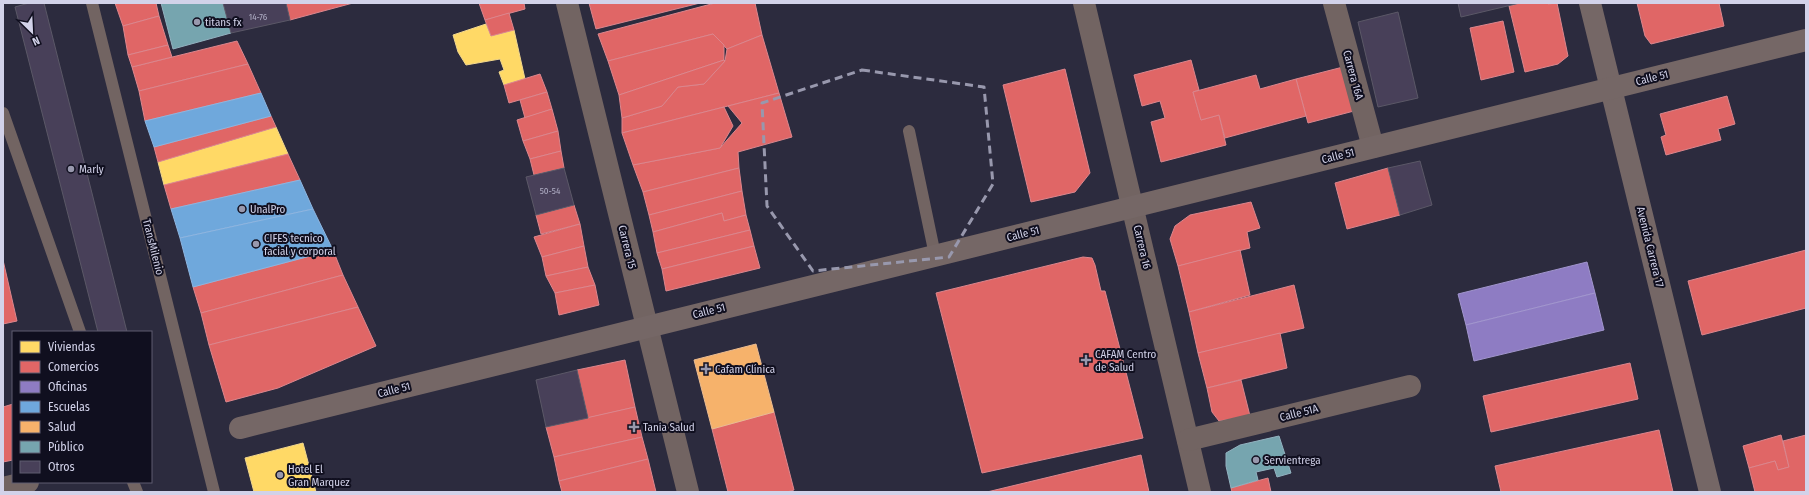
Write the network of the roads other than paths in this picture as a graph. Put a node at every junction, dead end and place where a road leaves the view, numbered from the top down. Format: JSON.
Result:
{"nodes":[{"id":1,"x":92,"y":3,"type":"edge"},
{"id":2,"x":567,"y":3,"type":"edge"},
{"id":3,"x":1084,"y":3,"type":"edge"},
{"id":4,"x":1334,"y":3,"type":"edge"},
{"id":5,"x":1590,"y":3,"type":"edge"},
{"id":6,"x":1806,"y":40,"type":"edge"},
{"id":7,"x":1610,"y":88,"type":"junction"},
{"id":8,"x":3,"y":113,"type":"edge"},
{"id":9,"x":909,"y":131,"type":"dead end"},
{"id":10,"x":1373,"y":147,"type":"junction"},
{"id":11,"x":1132,"y":207,"type":"junction"},
{"id":12,"x":935,"y":255,"type":"junction"},
{"id":13,"x":647,"y":327,"type":"junction"},
{"id":14,"x":80,"y":331,"type":"edge"},
{"id":15,"x":1410,"y":386,"type":"dead end"},
{"id":16,"x":240,"y":428,"type":"dead end"},
{"id":17,"x":1188,"y":440,"type":"junction"},
{"id":18,"x":24,"y":483,"type":"edge"},
{"id":19,"x":3,"y":488,"type":"edge"},
{"id":20,"x":214,"y":492,"type":"edge"},
{"id":21,"x":688,"y":492,"type":"edge"},
{"id":22,"x":1200,"y":492,"type":"edge"},
{"id":23,"x":1710,"y":492,"type":"edge"}],
"edges":[{"from":1,"to":20,"type":"lane","name":"TransMilenio"},
{"from":2,"to":13,"type":"street","name":"Carrera 15"},
{"from":3,"to":11,"type":"street","name":"Carrera 16"},
{"from":4,"to":10,"type":"street","name":"Carrera 16A"},
{"from":5,"to":7,"type":"street","name":"Avenida Carrera 17"},
{"from":6,"to":7,"type":"street","name":"Calle 51"},
{"from":7,"to":10,"type":"street","name":"Calle 51"},
{"from":7,"to":23,"type":"street","name":"Avenida Carrera 17"},
{"from":8,"to":14,"type":"lane"},
{"from":9,"to":12,"type":"lane"},
{"from":10,"to":11,"type":"street","name":"Calle 51"},
{"from":11,"to":12,"type":"street","name":"Calle 51"},
{"from":11,"to":17,"type":"street","name":"Carrera 16"},
{"from":12,"to":13,"type":"street","name":"Calle 51"},
{"from":13,"to":16,"type":"street","name":"Calle 51"},
{"from":13,"to":21,"type":"street","name":"Carrera 15"},
{"from":15,"to":17,"type":"street","name":"Calle 51A"},
{"from":17,"to":22,"type":"street","name":"Carrera 16"},
{"from":18,"to":19,"type":"street"}]}
